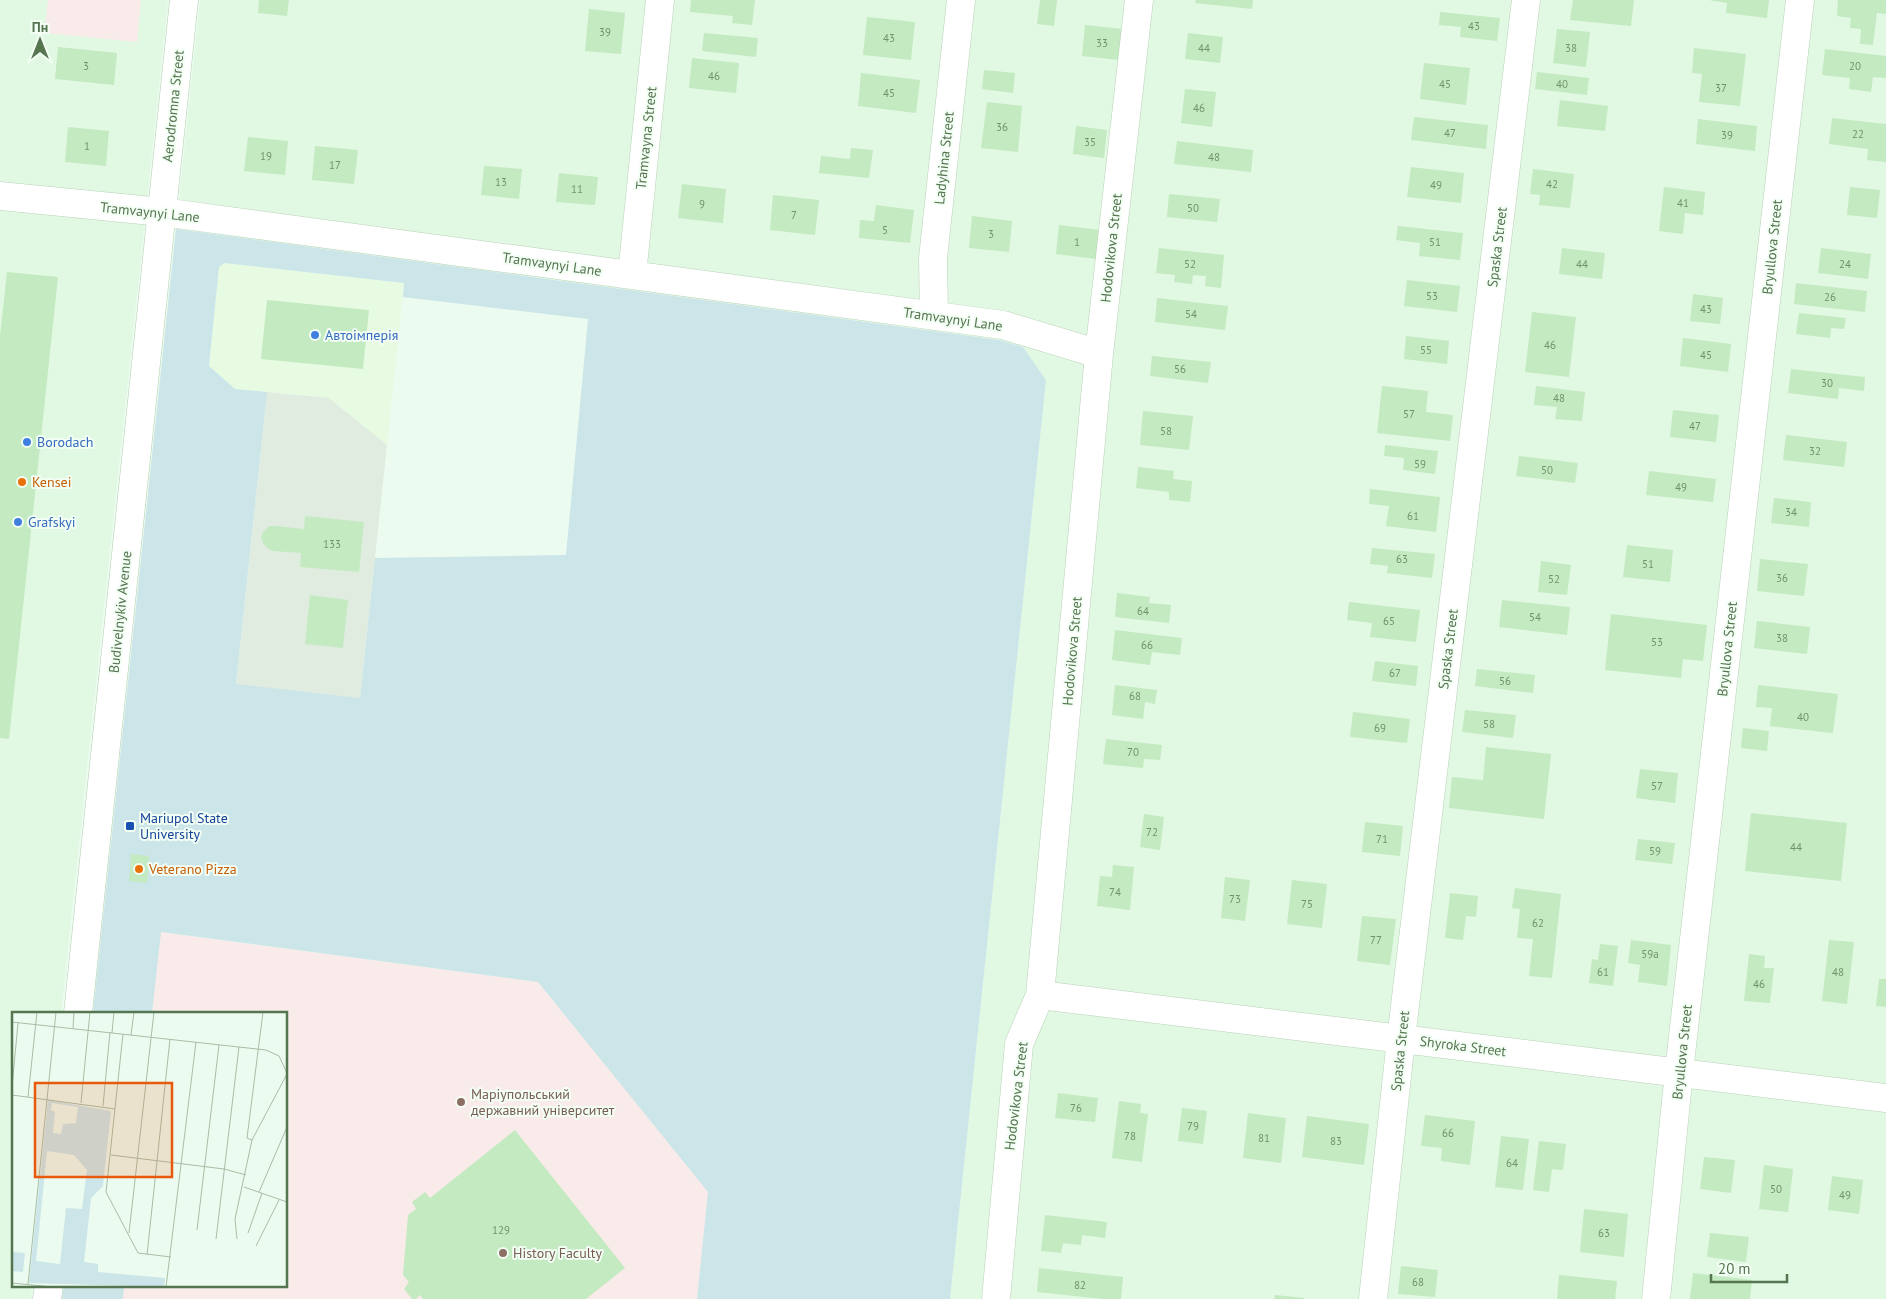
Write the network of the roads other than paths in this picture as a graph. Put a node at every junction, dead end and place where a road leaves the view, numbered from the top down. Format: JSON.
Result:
{"nodes":[{"id":1,"x":184,"y":0,"type":"edge"},
{"id":2,"x":660,"y":0,"type":"edge"},
{"id":3,"x":961,"y":0,"type":"edge"},
{"id":4,"x":1139,"y":0,"type":"edge"},
{"id":5,"x":1526,"y":0,"type":"edge"},
{"id":6,"x":1800,"y":0,"type":"edge"},
{"id":7,"x":0,"y":196,"type":"edge"},
{"id":8,"x":162,"y":212,"type":"junction"},
{"id":9,"x":632,"y":275,"type":"junction"},
{"id":10,"x":934,"y":316,"type":"junction"},
{"id":11,"x":1099,"y":354,"type":"junction"},
{"id":12,"x":1040,"y":995,"type":"junction"},
{"id":13,"x":78,"y":1012,"type":"edge"},
{"id":14,"x":1401,"y":1039,"type":"junction"},
{"id":15,"x":1680,"y":1072,"type":"junction"},
{"id":16,"x":1886,"y":1098,"type":"edge"},
{"id":17,"x":49,"y":1286,"type":"edge"},
{"id":18,"x":48,"y":1299,"type":"edge"},
{"id":19,"x":996,"y":1299,"type":"edge"},
{"id":20,"x":1373,"y":1299,"type":"edge"},
{"id":21,"x":1656,"y":1299,"type":"edge"}],
"edges":[{"from":1,"to":8,"type":"street","name":"Aerodromna Street"},
{"from":2,"to":9,"type":"street","name":"Tramvayna Street"},
{"from":3,"to":10,"type":"street","name":"Ladyhina Street"},
{"from":4,"to":11,"type":"street","name":"Hodovikova Street"},
{"from":5,"to":14,"type":"street","name":"Spaska Street"},
{"from":6,"to":15,"type":"street","name":"Bryullova Street"},
{"from":7,"to":8,"type":"street","name":"Tramvaynyi Lane"},
{"from":8,"to":9,"type":"street","name":"Tramvaynyi Lane"},
{"from":8,"to":13,"type":"street","name":"Budivelnykiv Avenue"},
{"from":9,"to":10,"type":"street","name":"Tramvaynyi Lane"},
{"from":10,"to":11,"type":"street","name":"Tramvaynyi Lane"},
{"from":11,"to":12,"type":"street","name":"Hodovikova Street"},
{"from":12,"to":14,"type":"street","name":"Shyroka Street"},
{"from":12,"to":19,"type":"street","name":"Hodovikova Street"},
{"from":14,"to":15,"type":"street","name":"Shyroka Street"},
{"from":14,"to":20,"type":"street","name":"Spaska Street"},
{"from":15,"to":16,"type":"street","name":"Shyroka Street"},
{"from":15,"to":21,"type":"street","name":"Bryullova Street"},
{"from":17,"to":18,"type":"street"}]}
